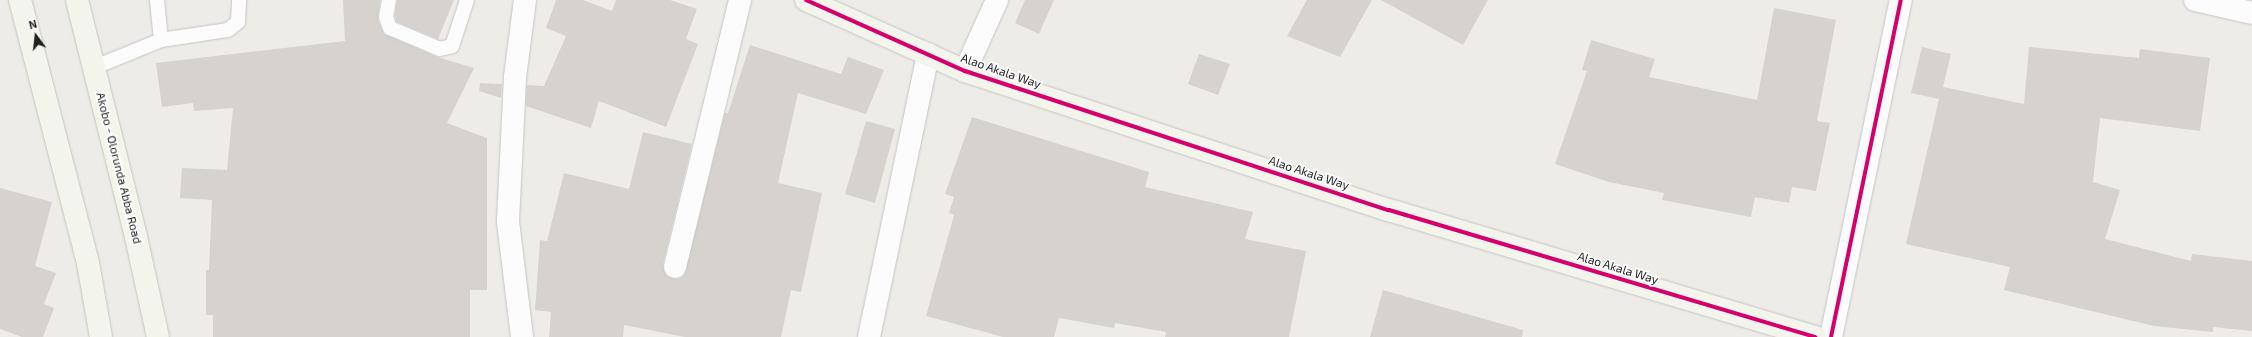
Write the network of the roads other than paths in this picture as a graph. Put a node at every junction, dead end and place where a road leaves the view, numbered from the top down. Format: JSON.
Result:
{"nodes":[{"id":1,"x":20,"y":0,"type":"edge"},
{"id":2,"x":77,"y":0,"type":"edge"},
{"id":3,"x":157,"y":0,"type":"edge"},
{"id":4,"x":239,"y":0,"type":"edge"},
{"id":5,"x":389,"y":0,"type":"edge"},
{"id":6,"x":467,"y":0,"type":"edge"},
{"id":7,"x":524,"y":0,"type":"edge"},
{"id":8,"x":740,"y":0,"type":"edge"},
{"id":9,"x":806,"y":0,"type":"edge"},
{"id":10,"x":997,"y":0,"type":"edge"},
{"id":11,"x":1901,"y":0,"type":"edge"},
{"id":12,"x":2195,"y":0,"type":"edge"},
{"id":13,"x":2252,"y":13,"type":"edge"},
{"id":14,"x":161,"y":40,"type":"junction"},
{"id":15,"x":928,"y":54,"type":"junction"},
{"id":16,"x":95,"y":67,"type":"junction"},
{"id":17,"x":966,"y":71,"type":"junction"},
{"id":18,"x":675,"y":268,"type":"dead end"},
{"id":19,"x":101,"y":337,"type":"edge"},
{"id":20,"x":158,"y":337,"type":"edge"},
{"id":21,"x":522,"y":337,"type":"edge"},
{"id":22,"x":869,"y":337,"type":"edge"},
{"id":23,"x":1815,"y":337,"type":"edge"},
{"id":24,"x":1831,"y":337,"type":"edge"}],
"edges":[{"from":1,"to":19,"type":"street"},
{"from":2,"to":16,"type":"street","name":"Akobo - Olorunda Abba Road"},
{"from":3,"to":14,"type":"lane"},
{"from":4,"to":14,"type":"lane"},
{"from":5,"to":6,"type":"lane"},
{"from":7,"to":21,"type":"street"},
{"from":8,"to":18,"type":"street"},
{"from":9,"to":15,"type":"street","name":"Alao Akala Way"},
{"from":10,"to":17,"type":"street"},
{"from":11,"to":24,"type":"street"},
{"from":12,"to":13,"type":"street"},
{"from":14,"to":16,"type":"lane"},
{"from":15,"to":17,"type":"street","name":"Alao Akala Way"},
{"from":15,"to":22,"type":"street"},
{"from":16,"to":20,"type":"street","name":"Akobo - Olorunda Abba Road"},
{"from":17,"to":23,"type":"street","name":"Alao Akala Way"}]}
